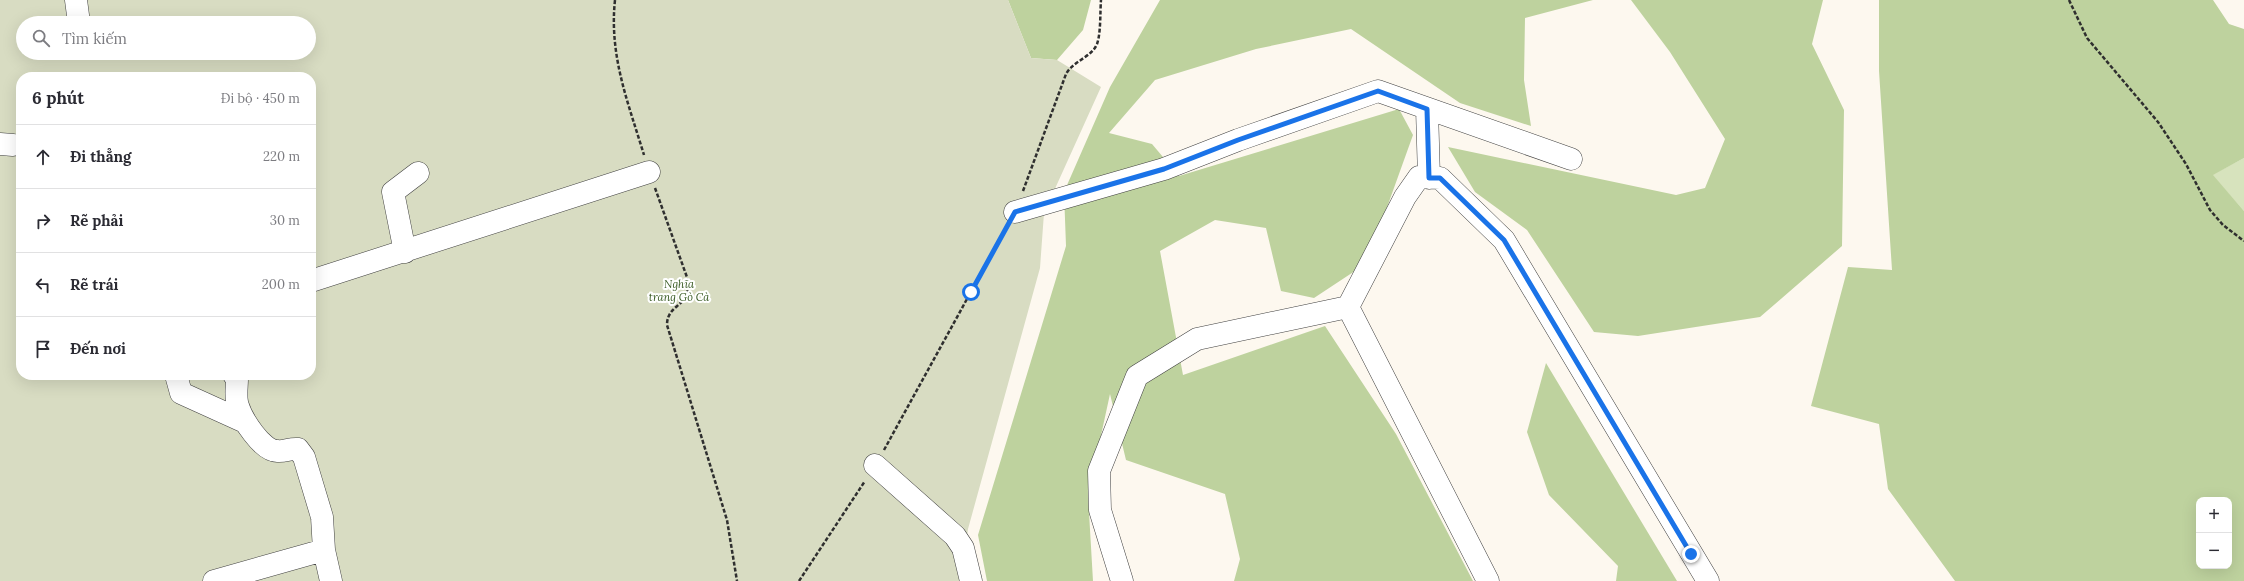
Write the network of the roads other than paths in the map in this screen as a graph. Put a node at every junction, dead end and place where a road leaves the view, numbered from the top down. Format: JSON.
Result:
{"nodes":[{"id":1,"x":76,"y":0,"type":"edge"},
{"id":2,"x":78,"y":16,"type":"edge"},
{"id":3,"x":1427,"y":109,"type":"junction"},
{"id":4,"x":1571,"y":159,"type":"dead end"},
{"id":5,"x":649,"y":172,"type":"road end"},
{"id":6,"x":418,"y":173,"type":"dead end"},
{"id":7,"x":1429,"y":178,"type":"junction"},
{"id":8,"x":1015,"y":212,"type":"road end"},
{"id":9,"x":405,"y":252,"type":"junction"},
{"id":10,"x":316,"y":280,"type":"edge"},
{"id":11,"x":1348,"y":307,"type":"junction"},
{"id":12,"x":177,"y":380,"type":"edge"},
{"id":13,"x":236,"y":380,"type":"edge"},
{"id":14,"x":245,"y":422,"type":"junction"},
{"id":15,"x":875,"y":465,"type":"road end"},
{"id":16,"x":324,"y":550,"type":"junction"},
{"id":17,"x":214,"y":581,"type":"edge"},
{"id":18,"x":331,"y":581,"type":"edge"},
{"id":19,"x":971,"y":581,"type":"edge"},
{"id":20,"x":1122,"y":581,"type":"edge"},
{"id":21,"x":1488,"y":581,"type":"edge"},
{"id":22,"x":1708,"y":581,"type":"edge"}],
"edges":[{"from":1,"to":2,"type":"street"},
{"from":3,"to":4,"type":"street"},
{"from":3,"to":7,"type":"street"},
{"from":3,"to":8,"type":"street"},
{"from":5,"to":9,"type":"street"},
{"from":6,"to":9,"type":"street"},
{"from":7,"to":11,"type":"street"},
{"from":7,"to":22,"type":"street"},
{"from":9,"to":10,"type":"street"},
{"from":11,"to":20,"type":"street"},
{"from":11,"to":21,"type":"street"},
{"from":12,"to":14,"type":"street"},
{"from":13,"to":14,"type":"street"},
{"from":14,"to":16,"type":"street"},
{"from":15,"to":19,"type":"street"},
{"from":16,"to":17,"type":"street"},
{"from":16,"to":18,"type":"street"}]}
